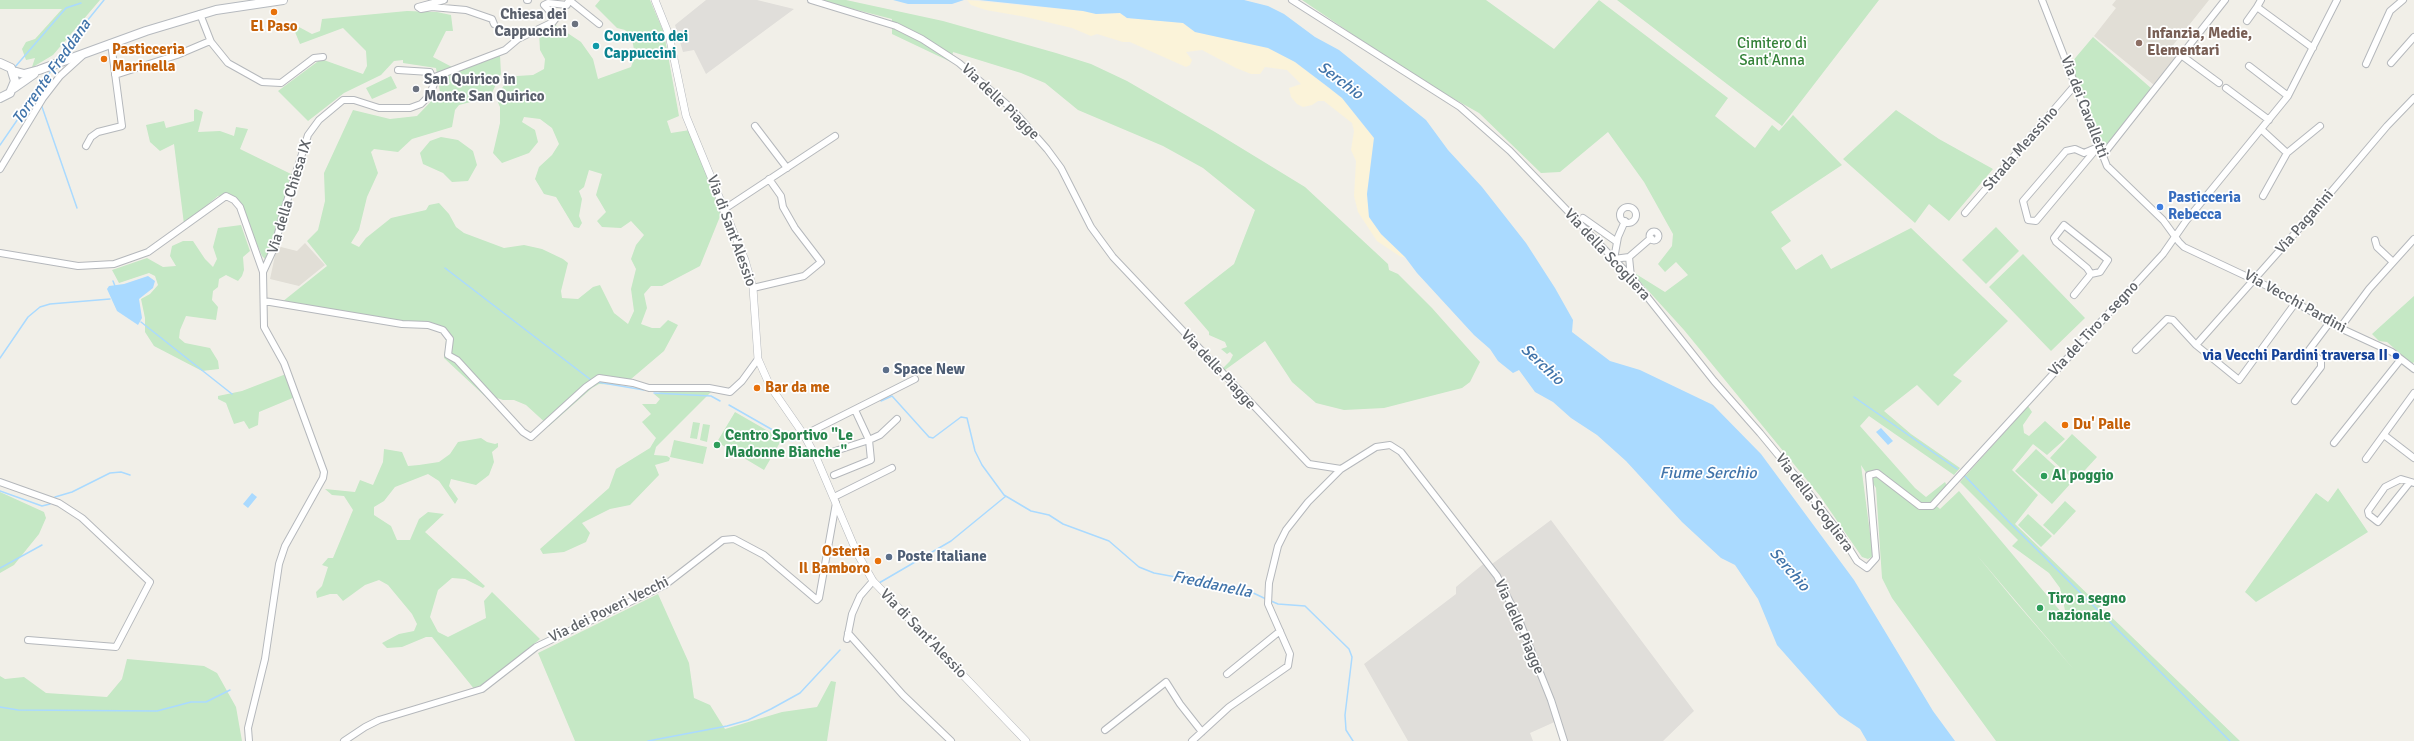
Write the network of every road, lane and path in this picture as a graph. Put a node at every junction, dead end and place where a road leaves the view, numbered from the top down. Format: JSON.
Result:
{"nodes":[{"id":1,"x":283,"y":0,"type":"edge"},
{"id":2,"x":444,"y":0,"type":"edge"},
{"id":3,"x":569,"y":0,"type":"edge"},
{"id":4,"x":655,"y":0,"type":"edge"},
{"id":5,"x":811,"y":0,"type":"edge"},
{"id":6,"x":1292,"y":0,"type":"edge"},
{"id":7,"x":2042,"y":0,"type":"edge"},
{"id":8,"x":2225,"y":0,"type":"edge"},
{"id":9,"x":2261,"y":0,"type":"edge"},
{"id":10,"x":2337,"y":0,"type":"edge"},
{"id":11,"x":2403,"y":0,"type":"edge"},
{"id":12,"x":2257,"y":7,"type":"junction"},
{"id":13,"x":200,"y":14,"type":"junction"},
{"id":14,"x":2247,"y":21,"type":"dead end"},
{"id":15,"x":494,"y":24,"type":"dead end"},
{"id":16,"x":599,"y":24,"type":"dead end"},
{"id":17,"x":2414,"y":37,"type":"edge"},
{"id":18,"x":210,"y":41,"type":"junction"},
{"id":19,"x":111,"y":43,"type":"junction"},
{"id":20,"x":2314,"y":48,"type":"junction"},
{"id":21,"x":2181,"y":56,"type":"junction"},
{"id":22,"x":323,"y":57,"type":"dead end"},
{"id":23,"x":65,"y":62,"type":"junction"},
{"id":24,"x":0,"y":63,"type":"edge"},
{"id":25,"x":2391,"y":63,"type":"dead end"},
{"id":26,"x":2366,"y":64,"type":"dead end"},
{"id":27,"x":2249,"y":66,"type":"dead end"},
{"id":28,"x":40,"y":70,"type":"junction"},
{"id":29,"x":398,"y":70,"type":"dead end"},
{"id":30,"x":13,"y":71,"type":"junction"},
{"id":31,"x":115,"y":75,"type":"junction"},
{"id":32,"x":432,"y":78,"type":"junction"},
{"id":33,"x":2219,"y":83,"type":"dead end"},
{"id":34,"x":2076,"y":84,"type":"junction"},
{"id":35,"x":14,"y":88,"type":"junction"},
{"id":36,"x":2226,"y":88,"type":"dead end"},
{"id":37,"x":2288,"y":96,"type":"junction"},
{"id":38,"x":2,"y":98,"type":"edge"},
{"id":39,"x":2414,"y":98,"type":"edge"},
{"id":40,"x":2269,"y":120,"type":"junction"},
{"id":41,"x":755,"y":126,"type":"dead end"},
{"id":42,"x":2320,"y":126,"type":"dead end"},
{"id":43,"x":2262,"y":130,"type":"junction"},
{"id":44,"x":835,"y":136,"type":"dead end"},
{"id":45,"x":86,"y":146,"type":"dead end"},
{"id":46,"x":2098,"y":147,"type":"junction"},
{"id":47,"x":2287,"y":153,"type":"junction"},
{"id":48,"x":2102,"y":156,"type":"junction"},
{"id":49,"x":0,"y":168,"type":"edge"},
{"id":50,"x":787,"y":168,"type":"junction"},
{"id":51,"x":769,"y":179,"type":"junction"},
{"id":52,"x":2263,"y":196,"type":"dead end"},
{"id":53,"x":723,"y":210,"type":"junction"},
{"id":54,"x":1965,"y":213,"type":"dead end"},
{"id":55,"x":1583,"y":218,"type":"dead end"},
{"id":56,"x":1625,"y":221,"type":"dead end"},
{"id":57,"x":2176,"y":237,"type":"junction"},
{"id":58,"x":1650,"y":238,"type":"dead end"},
{"id":59,"x":2414,"y":239,"type":"edge"},
{"id":60,"x":2376,"y":240,"type":"dead end"},
{"id":61,"x":1617,"y":242,"type":"junction"},
{"id":62,"x":1616,"y":250,"type":"junction"},
{"id":63,"x":0,"y":253,"type":"edge"},
{"id":64,"x":1629,"y":257,"type":"junction"},
{"id":65,"x":1622,"y":258,"type":"junction"},
{"id":66,"x":1614,"y":259,"type":"junction"},
{"id":67,"x":2393,"y":262,"type":"junction"},
{"id":68,"x":264,"y":272,"type":"junction"},
{"id":69,"x":2091,"y":274,"type":"junction"},
{"id":70,"x":1631,"y":277,"type":"junction"},
{"id":71,"x":2255,"y":280,"type":"junction"},
{"id":72,"x":753,"y":288,"type":"junction"},
{"id":73,"x":2074,"y":295,"type":"dead end"},
{"id":74,"x":264,"y":301,"type":"junction"},
{"id":75,"x":2296,"y":302,"type":"junction"},
{"id":76,"x":2330,"y":322,"type":"junction"},
{"id":77,"x":2340,"y":328,"type":"junction"},
{"id":78,"x":2196,"y":345,"type":"junction"},
{"id":79,"x":2136,"y":350,"type":"dead end"},
{"id":80,"x":758,"y":359,"type":"junction"},
{"id":81,"x":2401,"y":359,"type":"junction"},
{"id":82,"x":2414,"y":369,"type":"edge"},
{"id":83,"x":915,"y":379,"type":"dead end"},
{"id":84,"x":2414,"y":393,"type":"edge"},
{"id":85,"x":2295,"y":401,"type":"dead end"},
{"id":86,"x":855,"y":410,"type":"junction"},
{"id":87,"x":897,"y":419,"type":"dead end"},
{"id":88,"x":804,"y":435,"type":"junction"},
{"id":89,"x":2384,"y":435,"type":"junction"},
{"id":90,"x":869,"y":440,"type":"junction"},
{"id":91,"x":2334,"y":443,"type":"dead end"},
{"id":92,"x":826,"y":454,"type":"dead end"},
{"id":93,"x":2414,"y":458,"type":"edge"},
{"id":94,"x":2366,"y":459,"type":"dead end"},
{"id":95,"x":892,"y":468,"type":"dead end"},
{"id":96,"x":1341,"y":469,"type":"junction"},
{"id":97,"x":834,"y":475,"type":"dead end"},
{"id":98,"x":0,"y":482,"type":"edge"},
{"id":99,"x":2412,"y":483,"type":"edge"},
{"id":100,"x":835,"y":500,"type":"junction"},
{"id":101,"x":1867,"y":568,"type":"joint"},
{"id":102,"x":873,"y":581,"type":"junction"},
{"id":103,"x":1280,"y":632,"type":"junction"},
{"id":104,"x":28,"y":640,"type":"dead end"},
{"id":105,"x":1227,"y":674,"type":"dead end"},
{"id":106,"x":1105,"y":730,"type":"dead end"},
{"id":107,"x":1202,"y":732,"type":"junction"},
{"id":108,"x":249,"y":741,"type":"edge"},
{"id":109,"x":344,"y":741,"type":"edge"},
{"id":110,"x":951,"y":741,"type":"edge"},
{"id":111,"x":1026,"y":741,"type":"edge"},
{"id":112,"x":1192,"y":741,"type":"edge"},
{"id":113,"x":1564,"y":741,"type":"edge"}],
"edges":[{"from":1,"to":13,"type":"main road"},
{"from":2,"to":15,"type":"street"},
{"from":3,"to":16,"type":"street"},
{"from":3,"to":32,"type":"street"},
{"from":4,"to":53,"type":"street","name":"Via di Sant'Alessio"},
{"from":5,"to":96,"type":"street","name":"Via delle Piagge"},
{"from":6,"to":66,"type":"street","name":"Via della Scogliera"},
{"from":7,"to":34,"type":"street","name":"Via dei Cavalletti"},
{"from":8,"to":21,"type":"street"},
{"from":9,"to":12,"type":"street"},
{"from":10,"to":20,"type":"street","name":"Via del Tiro a segno"},
{"from":11,"to":26,"type":"street"},
{"from":12,"to":14,"type":"street"},
{"from":12,"to":20,"type":"street"},
{"from":13,"to":18,"type":"street"},
{"from":13,"to":19,"type":"main road"},
{"from":17,"to":25,"type":"street"},
{"from":18,"to":22,"type":"street"},
{"from":18,"to":31,"type":"street"},
{"from":19,"to":23,"type":"main road"},
{"from":19,"to":31,"type":"street"},
{"from":20,"to":37,"type":"street","name":"Via del Tiro a segno"},
{"from":21,"to":33,"type":"street"},
{"from":21,"to":48,"type":"street"},
{"from":23,"to":28,"type":"main road"},
{"from":23,"to":49,"type":"street"},
{"from":24,"to":30,"type":"main road"},
{"from":27,"to":37,"type":"street"},
{"from":28,"to":30,"type":"main road"},
{"from":28,"to":35,"type":"main road"},
{"from":29,"to":32,"type":"street"},
{"from":30,"to":35,"type":"main road"},
{"from":31,"to":45,"type":"street"},
{"from":32,"to":68,"type":"street","name":"Via della Chiesa IX"},
{"from":34,"to":46,"type":"street","name":"Via dei Cavalletti"},
{"from":34,"to":54,"type":"street","name":"Strada Meassino"},
{"from":35,"to":38,"type":"main road"},
{"from":36,"to":40,"type":"street"},
{"from":37,"to":40,"type":"street","name":"Via del Tiro a segno"},
{"from":39,"to":71,"type":"street","name":"Via Paganini"},
{"from":40,"to":43,"type":"street","name":"Via del Tiro a segno"},
{"from":41,"to":50,"type":"street"},
{"from":42,"to":47,"type":"street"},
{"from":43,"to":47,"type":"street"},
{"from":43,"to":57,"type":"street","name":"Via del Tiro a segno"},
{"from":44,"to":50,"type":"street"},
{"from":46,"to":46,"type":"street"},
{"from":46,"to":48,"type":"street","name":"Via dei Cavalletti"},
{"from":47,"to":52,"type":"street"},
{"from":48,"to":57,"type":"street","name":"Via dei Cavalletti"},
{"from":50,"to":51,"type":"street"},
{"from":51,"to":53,"type":"street"},
{"from":51,"to":72,"type":"street"},
{"from":53,"to":72,"type":"street","name":"Via di Sant'Alessio"},
{"from":55,"to":61,"type":"street"},
{"from":56,"to":61,"type":"street"},
{"from":57,"to":71,"type":"street","name":"Via Vecchi Pardini"},
{"from":57,"to":101,"type":"street","name":"Via del Tiro a segno"},
{"from":58,"to":64,"type":"street"},
{"from":59,"to":67,"type":"street"},
{"from":60,"to":67,"type":"street"},
{"from":61,"to":62,"type":"street"},
{"from":62,"to":65,"type":"street"},
{"from":62,"to":66,"type":"street"},
{"from":63,"to":68,"type":"street"},
{"from":64,"to":65,"type":"street"},
{"from":64,"to":70,"type":"street"},
{"from":65,"to":66,"type":"street"},
{"from":66,"to":70,"type":"street","name":"Via della Scogliera"},
{"from":67,"to":77,"type":"street"},
{"from":68,"to":74,"type":"street"},
{"from":69,"to":69,"type":"street"},
{"from":69,"to":73,"type":"street"},
{"from":70,"to":101,"type":"street","name":"Via della Scogliera"},
{"from":71,"to":75,"type":"street","name":"Via Vecchi Pardini"},
{"from":71,"to":78,"type":"street","name":"Via Paganini"},
{"from":72,"to":80,"type":"street","name":"Via di Sant'Alessio"},
{"from":74,"to":80,"type":"street"},
{"from":74,"to":108,"type":"street"},
{"from":75,"to":76,"type":"street","name":"Via Vecchi Pardini"},
{"from":75,"to":78,"type":"street"},
{"from":76,"to":77,"type":"street","name":"Via Vecchi Pardini"},
{"from":76,"to":85,"type":"street"},
{"from":77,"to":81,"type":"street","name":"Via Vecchi Pardini"},
{"from":78,"to":79,"type":"street"},
{"from":80,"to":88,"type":"street","name":"Via di Sant'Alessio"},
{"from":81,"to":82,"type":"street","name":"Via Vecchi Pardini"},
{"from":81,"to":91,"type":"street"},
{"from":83,"to":86,"type":"street"},
{"from":84,"to":89,"type":"street"},
{"from":86,"to":88,"type":"street"},
{"from":86,"to":90,"type":"street"},
{"from":87,"to":90,"type":"street"},
{"from":88,"to":100,"type":"street","name":"Via di Sant'Alessio"},
{"from":89,"to":93,"type":"street"},
{"from":89,"to":94,"type":"street"},
{"from":90,"to":92,"type":"street"},
{"from":90,"to":97,"type":"street"},
{"from":95,"to":100,"type":"street"},
{"from":96,"to":103,"type":"street"},
{"from":96,"to":113,"type":"street","name":"Via delle Piagge"},
{"from":98,"to":104,"type":"street"},
{"from":99,"to":99,"type":"street"},
{"from":100,"to":102,"type":"street","name":"Via di Sant'Alessio"},
{"from":100,"to":109,"type":"street","name":"Via dei Poveri Vecchi"},
{"from":102,"to":110,"type":"street"},
{"from":102,"to":111,"type":"street","name":"Via di Sant'Alessio"},
{"from":103,"to":105,"type":"street"},
{"from":103,"to":107,"type":"street"},
{"from":106,"to":107,"type":"street"},
{"from":107,"to":112,"type":"street"}]}
